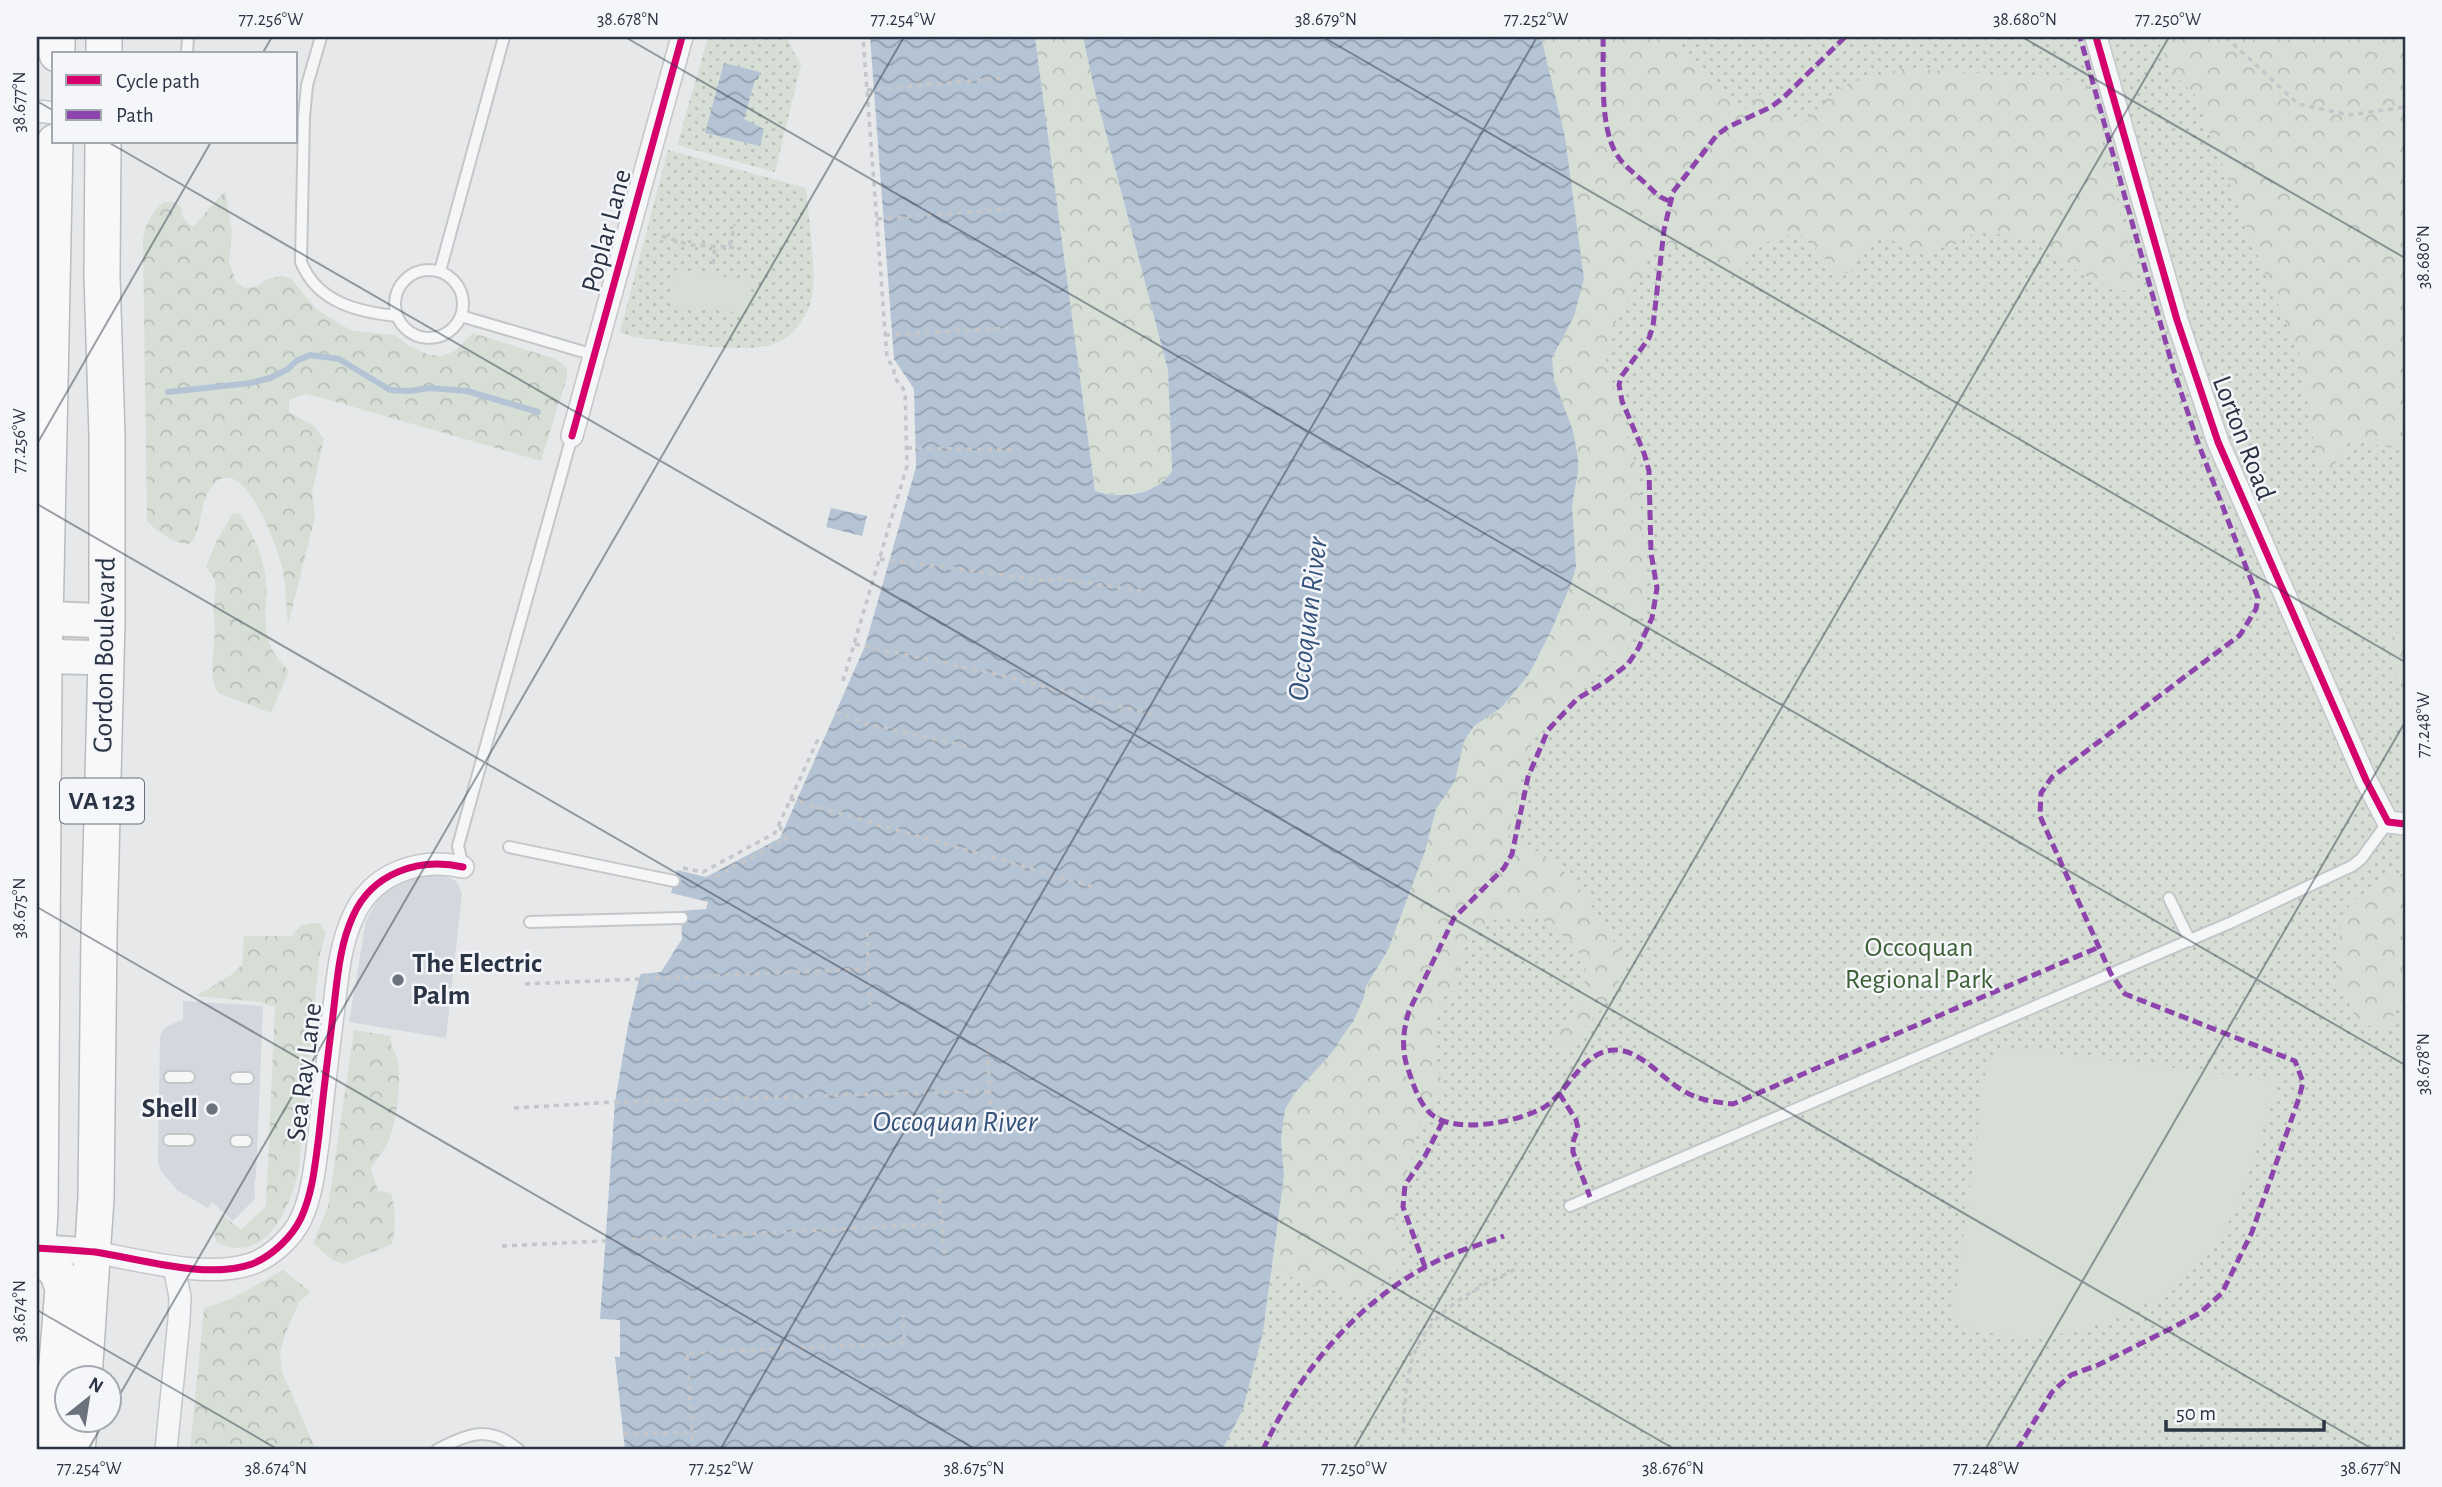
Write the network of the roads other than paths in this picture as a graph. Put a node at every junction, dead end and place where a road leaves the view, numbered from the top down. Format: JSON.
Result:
{"nodes":[{"id":1,"x":321,"y":37,"type":"edge"},
{"id":2,"x":504,"y":37,"type":"edge"},
{"id":3,"x":682,"y":37,"type":"edge"},
{"id":4,"x":2096,"y":37,"type":"edge"},
{"id":5,"x":55,"y":144,"type":"edge"},
{"id":6,"x":103,"y":144,"type":"edge"},
{"id":7,"x":440,"y":271,"type":"junction"},
{"id":8,"x":397,"y":316,"type":"junction"},
{"id":9,"x":461,"y":316,"type":"junction"},
{"id":10,"x":594,"y":355,"type":"junction"},
{"id":11,"x":572,"y":436,"type":"joint"},
{"id":12,"x":41,"y":618,"type":"edge"},
{"id":13,"x":107,"y":621,"type":"junction"},
{"id":14,"x":41,"y":656,"type":"edge"},
{"id":15,"x":106,"y":657,"type":"junction"},
{"id":16,"x":40,"y":759,"type":"edge"},
{"id":17,"x":2397,"y":823,"type":"edge"},
{"id":18,"x":509,"y":847,"type":"dead end"},
{"id":19,"x":463,"y":867,"type":"joint"},
{"id":20,"x":674,"y":881,"type":"dead end"},
{"id":21,"x":2169,"y":898,"type":"dead end"},
{"id":22,"x":682,"y":918,"type":"dead end"},
{"id":23,"x":530,"y":922,"type":"dead end"},
{"id":24,"x":2190,"y":941,"type":"junction"},
{"id":25,"x":39,"y":996,"type":"edge"},
{"id":26,"x":170,"y":1077,"type":"dead end"},
{"id":27,"x":188,"y":1077,"type":"dead end"},
{"id":28,"x":236,"y":1078,"type":"dead end"},
{"id":29,"x":248,"y":1078,"type":"dead end"},
{"id":30,"x":169,"y":1140,"type":"dead end"},
{"id":31,"x":189,"y":1140,"type":"dead end"},
{"id":32,"x":1570,"y":1206,"type":"dead end"},
{"id":33,"x":37,"y":1252,"type":"edge"},
{"id":34,"x":93,"y":1252,"type":"junction"},
{"id":35,"x":174,"y":1267,"type":"junction"},
{"id":36,"x":85,"y":1364,"type":"edge"},
{"id":37,"x":50,"y":1450,"type":"edge"},
{"id":38,"x":166,"y":1450,"type":"edge"},
{"id":39,"x":438,"y":1450,"type":"edge"},
{"id":40,"x":519,"y":1450,"type":"edge"}],
"edges":[{"from":1,"to":8,"type":"lane"},
{"from":2,"to":7,"type":"lane"},
{"from":3,"to":10,"type":"street","name":"Poplar Lane"},
{"from":4,"to":17,"type":"street","name":"Lorton Road"},
{"from":5,"to":12,"type":"highway","number":"VA 123"},
{"from":6,"to":13,"type":"highway","name":"Gordon Boulevard","number":"VA 123"},
{"from":7,"to":8,"type":"lane"},
{"from":7,"to":9,"type":"lane"},
{"from":8,"to":9,"type":"lane"},
{"from":9,"to":10,"type":"lane"},
{"from":10,"to":11,"type":"street","name":"Poplar Lane"},
{"from":11,"to":19,"type":"lane"},
{"from":12,"to":13,"type":"main road"},
{"from":12,"to":14,"type":"highway","number":"VA 123"},
{"from":13,"to":15,"type":"highway","name":"Gordon Boulevard","number":"VA 123"},
{"from":14,"to":15,"type":"main road"},
{"from":14,"to":16,"type":"highway","number":"VA 123"},
{"from":15,"to":34,"type":"highway","name":"Gordon Boulevard","number":"VA 123"},
{"from":16,"to":25,"type":"highway","number":"VA 123"},
{"from":17,"to":24,"type":"lane"},
{"from":18,"to":20,"type":"lane"},
{"from":19,"to":35,"type":"street","name":"Sea Ray Lane"},
{"from":21,"to":24,"type":"lane"},
{"from":22,"to":23,"type":"lane"},
{"from":24,"to":32,"type":"lane"},
{"from":25,"to":33,"type":"highway","number":"VA 123"},
{"from":26,"to":27,"type":"lane"},
{"from":28,"to":29,"type":"lane"},
{"from":30,"to":31,"type":"lane"},
{"from":33,"to":34,"type":"street"},
{"from":33,"to":37,"type":"highway"},
{"from":34,"to":35,"type":"street","name":"Sea Ray Lane"},
{"from":34,"to":36,"type":"highway","name":"Gordon Boulevard","number":"VA 123"},
{"from":35,"to":38,"type":"street"},
{"from":39,"to":40,"type":"lane"}]}
